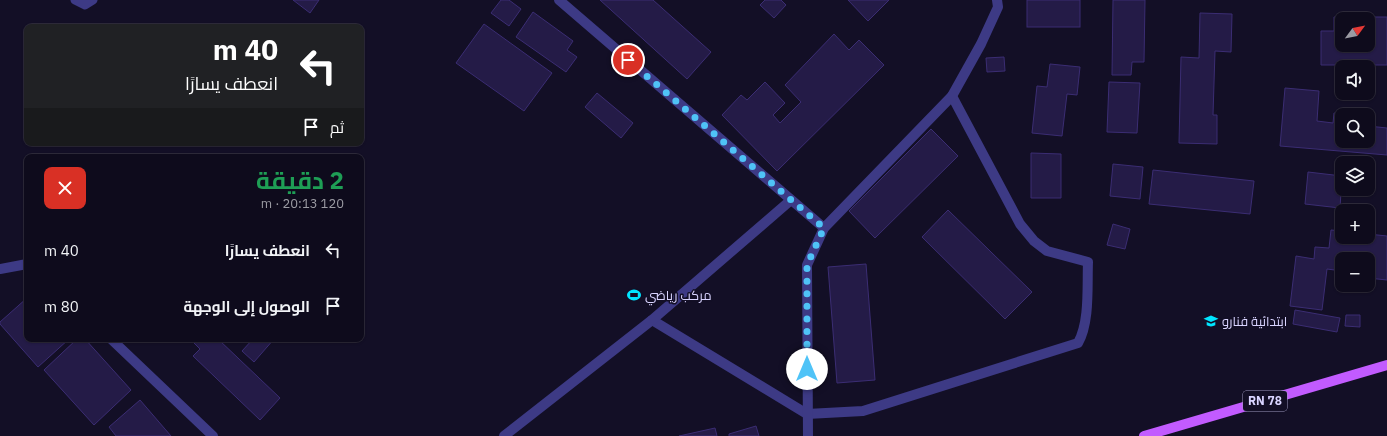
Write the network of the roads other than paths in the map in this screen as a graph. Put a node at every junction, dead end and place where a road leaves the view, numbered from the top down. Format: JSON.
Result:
{"nodes":[{"id":1,"x":75,"y":0,"type":"edge"},
{"id":2,"x":93,"y":0,"type":"edge"},
{"id":3,"x":558,"y":0,"type":"edge"},
{"id":4,"x":997,"y":0,"type":"edge"},
{"id":5,"x":952,"y":96,"type":"junction"},
{"id":6,"x":791,"y":200,"type":"junction"},
{"id":7,"x":824,"y":228,"type":"junction"},
{"id":8,"x":24,"y":265,"type":"edge"},
{"id":9,"x":0,"y":269,"type":"edge"},
{"id":10,"x":652,"y":320,"type":"junction"},
{"id":11,"x":114,"y":342,"type":"edge"},
{"id":12,"x":1387,"y":365,"type":"edge"},
{"id":13,"x":807,"y":414,"type":"junction"},
{"id":14,"x":213,"y":436,"type":"edge"},
{"id":15,"x":504,"y":436,"type":"edge"},
{"id":16,"x":808,"y":436,"type":"edge"},
{"id":17,"x":1144,"y":436,"type":"edge"}],
"edges":[{"from":1,"to":2,"type":"lane"},
{"from":3,"to":6,"type":"street"},
{"from":4,"to":5,"type":"street"},
{"from":5,"to":7,"type":"street"},
{"from":5,"to":13,"type":"street"},
{"from":6,"to":7,"type":"street"},
{"from":6,"to":10,"type":"street"},
{"from":7,"to":13,"type":"street"},
{"from":8,"to":9,"type":"street"},
{"from":10,"to":13,"type":"street"},
{"from":10,"to":15,"type":"street"},
{"from":11,"to":14,"type":"street"},
{"from":12,"to":17,"type":"main road","number":"RN 78"},
{"from":13,"to":16,"type":"street"}]}
